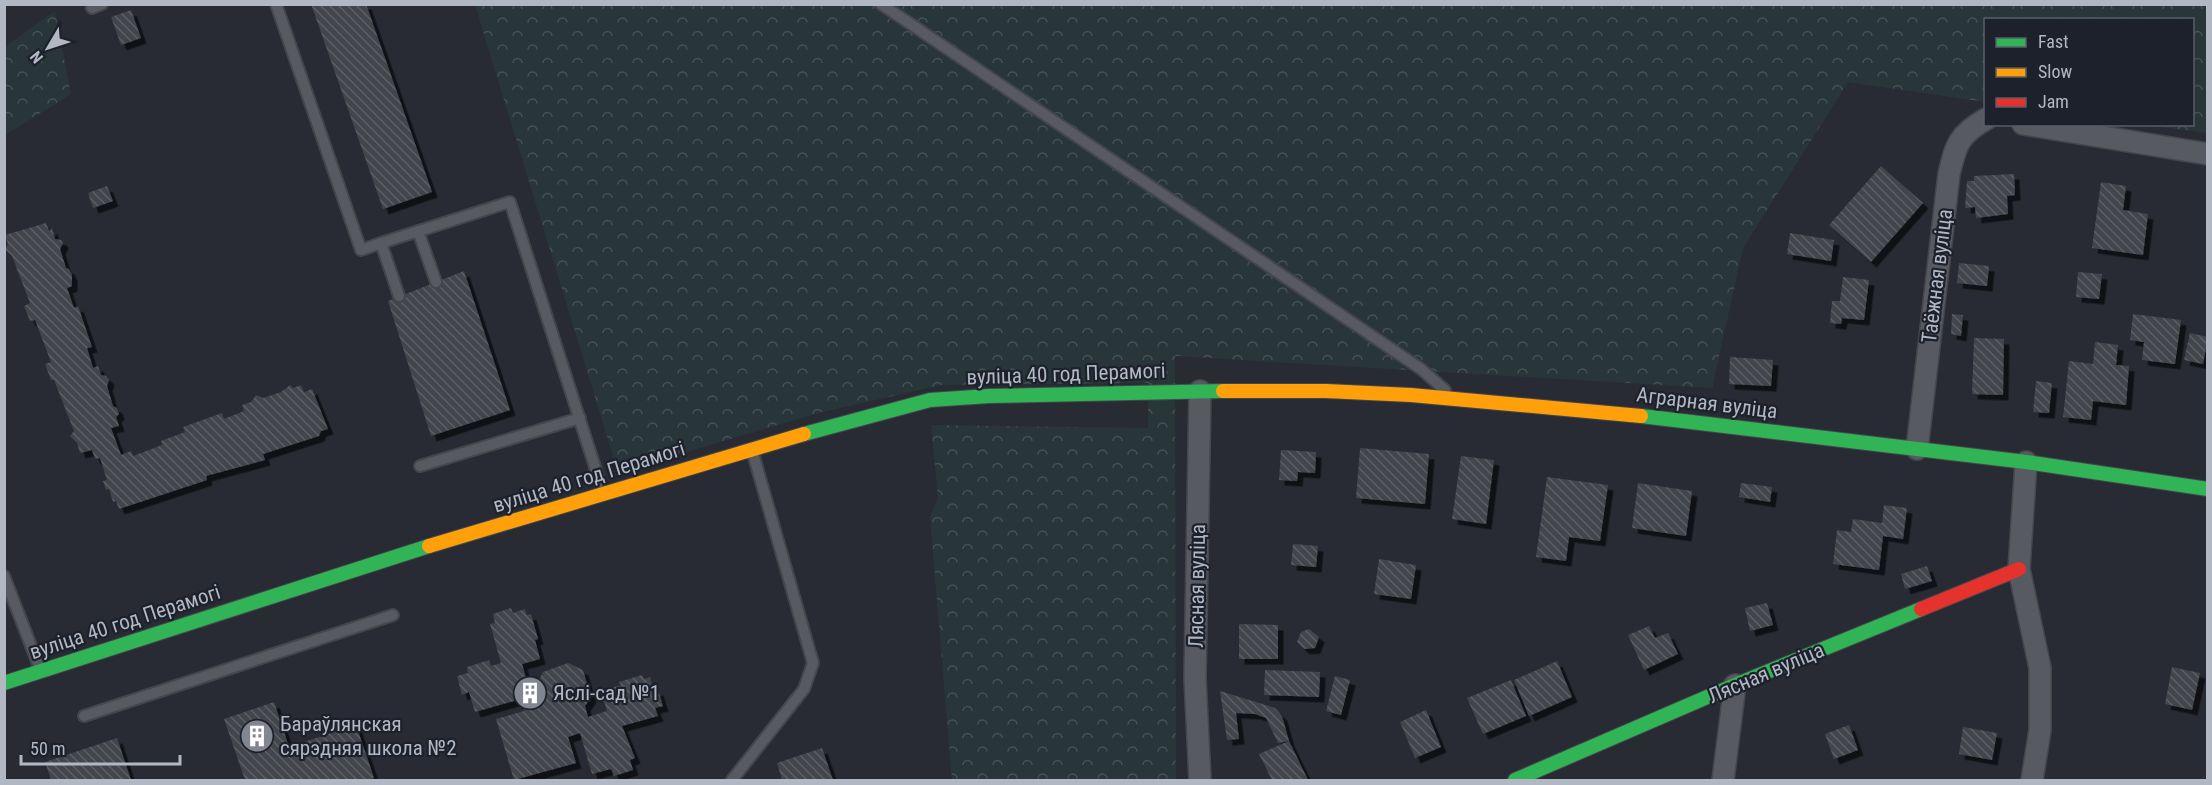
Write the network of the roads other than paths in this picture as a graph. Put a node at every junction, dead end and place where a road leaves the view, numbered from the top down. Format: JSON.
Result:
{"nodes":[{"id":1,"x":276,"y":4,"type":"edge"},
{"id":2,"x":880,"y":4,"type":"edge"},
{"id":3,"x":1984,"y":120,"type":"edge"},
{"id":4,"x":2035,"y":126,"type":"edge"},
{"id":5,"x":2208,"y":154,"type":"edge"},
{"id":6,"x":418,"y":231,"type":"junction"},
{"id":7,"x":381,"y":243,"type":"junction"},
{"id":8,"x":436,"y":282,"type":"dead end"},
{"id":9,"x":399,"y":296,"type":"dead end"},
{"id":10,"x":1200,"y":392,"type":"junction"},
{"id":11,"x":1453,"y":398,"type":"junction"},
{"id":12,"x":580,"y":418,"type":"junction"},
{"id":13,"x":1917,"y":449,"type":"junction"},
{"id":14,"x":752,"y":450,"type":"junction"},
{"id":15,"x":2026,"y":462,"type":"junction"},
{"id":16,"x":420,"y":466,"type":"dead end"},
{"id":17,"x":2208,"y":489,"type":"edge"},
{"id":18,"x":604,"y":495,"type":"junction"},
{"id":19,"x":2019,"y":569,"type":"junction"},
{"id":20,"x":4,"y":576,"type":"edge"},
{"id":21,"x":393,"y":615,"type":"dead end"},
{"id":22,"x":42,"y":672,"type":"junction"},
{"id":23,"x":4,"y":682,"type":"edge"},
{"id":24,"x":1735,"y":685,"type":"junction"},
{"id":25,"x":84,"y":716,"type":"dead end"},
{"id":26,"x":737,"y":778,"type":"edge"},
{"id":27,"x":1200,"y":780,"type":"edge"},
{"id":28,"x":1515,"y":780,"type":"edge"},
{"id":29,"x":1723,"y":780,"type":"edge"},
{"id":30,"x":2032,"y":780,"type":"edge"}],
"edges":[{"from":1,"to":7,"type":"lane"},
{"from":2,"to":11,"type":"lane"},
{"from":3,"to":13,"type":"street","name":"Таёжная вуліца"},
{"from":4,"to":5,"type":"street"},
{"from":6,"to":7,"type":"lane"},
{"from":6,"to":8,"type":"lane"},
{"from":6,"to":12,"type":"lane"},
{"from":7,"to":9,"type":"lane"},
{"from":10,"to":11,"type":"street","name":"Аграрная вуліца"},
{"from":10,"to":14,"type":"street","name":"вуліца 40 год Перамогі"},
{"from":10,"to":27,"type":"street","name":"Лясная вуліца"},
{"from":11,"to":13,"type":"street","name":"Аграрная вуліца"},
{"from":12,"to":16,"type":"lane"},
{"from":12,"to":18,"type":"lane"},
{"from":13,"to":15,"type":"street","name":"Аграрная вуліца"},
{"from":14,"to":18,"type":"street","name":"вуліца 40 год Перамогі"},
{"from":14,"to":26,"type":"lane"},
{"from":15,"to":17,"type":"street","name":"Аграрная вуліца"},
{"from":15,"to":19,"type":"street"},
{"from":18,"to":22,"type":"street","name":"вуліца 40 год Перамогі"},
{"from":19,"to":24,"type":"street","name":"Лясная вуліца"},
{"from":19,"to":30,"type":"street"},
{"from":20,"to":22,"type":"lane"},
{"from":21,"to":25,"type":"lane"},
{"from":22,"to":23,"type":"street","name":"вуліца 40 год Перамогі"},
{"from":24,"to":28,"type":"street","name":"Лясная вуліца"},
{"from":24,"to":29,"type":"street"}]}
